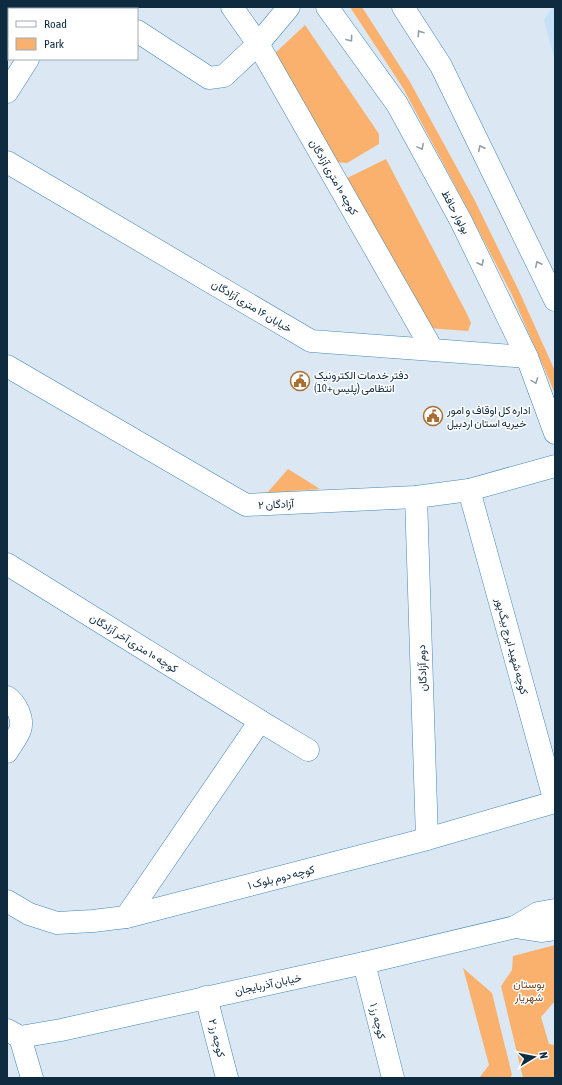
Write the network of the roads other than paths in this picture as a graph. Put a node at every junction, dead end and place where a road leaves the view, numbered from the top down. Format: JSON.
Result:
{"nodes":[{"id":1,"x":232,"y":7,"type":"edge"},
{"id":2,"x":289,"y":7,"type":"edge"},
{"id":3,"x":327,"y":7,"type":"edge"},
{"id":4,"x":403,"y":7,"type":"edge"},
{"id":5,"x":138,"y":32,"type":"edge"},
{"id":6,"x":258,"y":44,"type":"junction"},
{"id":7,"x":27,"y":60,"type":"edge"},
{"id":8,"x":7,"y":92,"type":"edge"},
{"id":9,"x":7,"y":162,"type":"edge"},
{"id":10,"x":555,"y":300,"type":"edge"},
{"id":11,"x":432,"y":349,"type":"junction"},
{"id":12,"x":527,"y":357,"type":"junction"},
{"id":13,"x":7,"y":366,"type":"edge"},
{"id":14,"x":555,"y":433,"type":"edge"},
{"id":15,"x":555,"y":466,"type":"edge"},
{"id":16,"x":469,"y":490,"type":"junction"},
{"id":17,"x":416,"y":497,"type":"junction"},
{"id":18,"x":7,"y":564,"type":"edge"},
{"id":19,"x":7,"y":697,"type":"edge"},
{"id":20,"x":260,"y":721,"type":"junction"},
{"id":21,"x":308,"y":750,"type":"dead end"},
{"id":22,"x":7,"y":752,"type":"edge"},
{"id":23,"x":555,"y":802,"type":"edge"},
{"id":24,"x":427,"y":839,"type":"junction"},
{"id":25,"x":7,"y":901,"type":"edge"},
{"id":26,"x":555,"y":910,"type":"edge"},
{"id":27,"x":126,"y":917,"type":"junction"},
{"id":28,"x":515,"y":927,"type":"junction"},
{"id":29,"x":555,"y":929,"type":"edge"},
{"id":30,"x":364,"y":963,"type":"junction"},
{"id":31,"x":206,"y":997,"type":"junction"},
{"id":32,"x":14,"y":1033,"type":"edge"},
{"id":33,"x":32,"y":1078,"type":"edge"},
{"id":34,"x":227,"y":1078,"type":"edge"},
{"id":35,"x":392,"y":1078,"type":"edge"}],
"edges":[{"from":1,"to":6,"type":"street","name":"کوچه ۱۰ متری آزادگان"},
{"from":2,"to":6,"type":"street"},
{"from":3,"to":12,"type":"street","name":"بولوار حافظ","one_way":true},
{"from":10,"to":4,"type":"street","one_way":true},
{"from":5,"to":6,"type":"street"},
{"from":6,"to":11,"type":"street","name":"کوچه ۱۰ متری آزادگان"},
{"from":7,"to":8,"type":"street"},
{"from":9,"to":11,"type":"street","name":"خیابان ۱۶ متری آزادگان"},
{"from":11,"to":12,"type":"street","name":"خیابان ۱۶ متری آزادگان"},
{"from":12,"to":14,"type":"street","name":"بولوار حافظ","one_way":true},
{"from":13,"to":17,"type":"street","name":"آزادگان ۲"},
{"from":15,"to":16,"type":"street","name":"آزادگان ۲"},
{"from":16,"to":17,"type":"street","name":"آزادگان ۲"},
{"from":16,"to":23,"type":"street","name":"کوچه شهید ایرج بیگ‌پور"},
{"from":17,"to":24,"type":"street","name":"دوم آزادگان"},
{"from":18,"to":20,"type":"street","name":"کوچه ۱۰ متری آخر آزادگان"},
{"from":19,"to":22,"type":"street"},
{"from":20,"to":21,"type":"street","name":"کوچه ۱۰ متری آخر آزادگان"},
{"from":20,"to":27,"type":"street"},
{"from":23,"to":24,"type":"street","name":"کوچه دوم بلوک ۱"},
{"from":24,"to":27,"type":"street","name":"کوچه دوم بلوک ۱"},
{"from":25,"to":27,"type":"street","name":"کوچه دوم بلوک ۱"},
{"from":26,"to":28,"type":"street","name":"خیابان آذربایجان"},
{"from":28,"to":29,"type":"street","name":"خیابان آذربایجان"},
{"from":28,"to":30,"type":"street","name":"خیابان آذربایجان"},
{"from":30,"to":31,"type":"street","name":"خیابان آذربایجان"},
{"from":30,"to":35,"type":"street","name":"کوچه رز ۱"},
{"from":31,"to":32,"type":"street","name":"خیابان آذربایجان"},
{"from":31,"to":34,"type":"street","name":"کوچه رز ۲"},
{"from":32,"to":33,"type":"street","name":"خیابان آذربایجان"}]}
